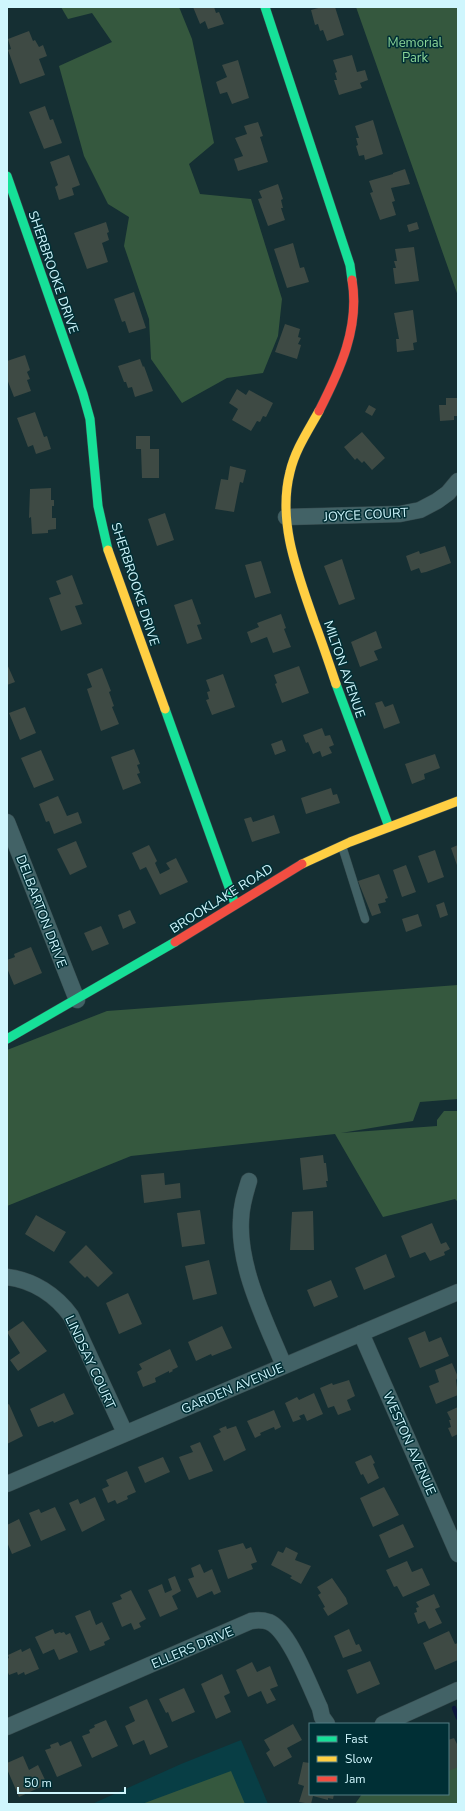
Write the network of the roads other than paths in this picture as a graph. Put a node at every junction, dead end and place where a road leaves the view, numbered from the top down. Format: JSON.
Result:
{"nodes":[{"id":1,"x":265,"y":7,"type":"edge"},
{"id":2,"x":7,"y":176,"type":"edge"},
{"id":3,"x":458,"y":481,"type":"edge"},
{"id":4,"x":286,"y":517,"type":"junction"},
{"id":5,"x":458,"y":801,"type":"edge"},
{"id":6,"x":7,"y":822,"type":"edge"},
{"id":7,"x":389,"y":827,"type":"junction"},
{"id":8,"x":342,"y":845,"type":"junction"},
{"id":9,"x":235,"y":904,"type":"junction"},
{"id":10,"x":365,"y":919,"type":"dead end"},
{"id":11,"x":77,"y":1000,"type":"junction"},
{"id":12,"x":7,"y":1039,"type":"edge"},
{"id":13,"x":249,"y":1181,"type":"dead end"},
{"id":14,"x":7,"y":1277,"type":"edge"},
{"id":15,"x":458,"y":1292,"type":"edge"},
{"id":16,"x":361,"y":1333,"type":"junction"},
{"id":17,"x":284,"y":1366,"type":"junction"},
{"id":18,"x":125,"y":1433,"type":"junction"},
{"id":19,"x":7,"y":1484,"type":"edge"},
{"id":20,"x":458,"y":1554,"type":"edge"},
{"id":21,"x":458,"y":1690,"type":"edge"},
{"id":22,"x":326,"y":1723,"type":"edge"},
{"id":23,"x":385,"y":1723,"type":"edge"},
{"id":24,"x":7,"y":1728,"type":"edge"}],
"edges":[{"from":1,"to":4,"type":"street"},
{"from":2,"to":9,"type":"street","name":"SHERBROOKE DRIVE"},
{"from":3,"to":4,"type":"street","name":"JOYCE COURT"},
{"from":4,"to":7,"type":"street","name":"MILTON AVENUE"},
{"from":5,"to":7,"type":"street","name":"BROOKLAKE ROAD"},
{"from":6,"to":11,"type":"street","name":"DELBARTON DRIVE"},
{"from":7,"to":8,"type":"street","name":"BROOKLAKE ROAD"},
{"from":8,"to":9,"type":"street","name":"BROOKLAKE ROAD"},
{"from":8,"to":10,"type":"lane"},
{"from":9,"to":11,"type":"street","name":"BROOKLAKE ROAD"},
{"from":11,"to":12,"type":"street","name":"BROOKLAKE ROAD"},
{"from":13,"to":17,"type":"street"},
{"from":14,"to":18,"type":"street","name":"LINDSAY COURT"},
{"from":15,"to":16,"type":"street","name":"GARDEN AVENUE"},
{"from":16,"to":17,"type":"street","name":"GARDEN AVENUE"},
{"from":16,"to":20,"type":"street","name":"WESTON AVENUE"},
{"from":17,"to":18,"type":"street","name":"GARDEN AVENUE"},
{"from":18,"to":19,"type":"street","name":"GARDEN AVENUE"},
{"from":21,"to":23,"type":"street"},
{"from":22,"to":24,"type":"street","name":"ELLERS DRIVE"}]}
